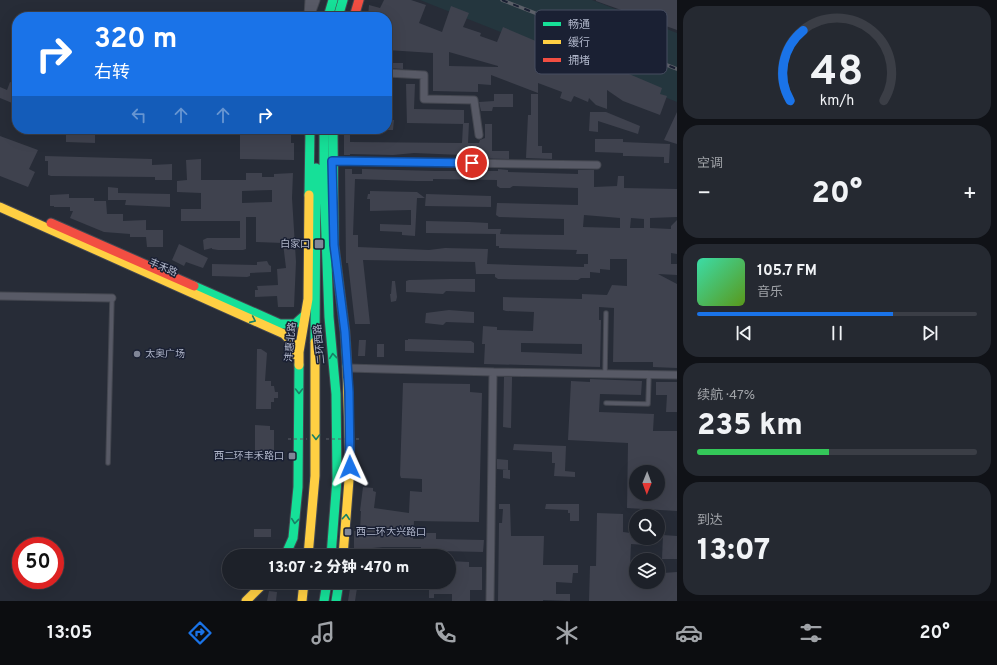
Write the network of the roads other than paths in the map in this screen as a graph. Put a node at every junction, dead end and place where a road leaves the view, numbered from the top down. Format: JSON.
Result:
{"nodes":[{"id":1,"x":309,"y":0,"type":"edge"},
{"id":2,"x":316,"y":0,"type":"edge"},
{"id":3,"x":333,"y":0,"type":"edge"},
{"id":4,"x":342,"y":0,"type":"edge"},
{"id":5,"x":351,"y":0,"type":"edge"},
{"id":6,"x":358,"y":0,"type":"edge"},
{"id":7,"x":309,"y":12,"type":"edge"},
{"id":8,"x":311,"y":12,"type":"edge"},
{"id":9,"x":329,"y":12,"type":"edge"},
{"id":10,"x":339,"y":12,"type":"edge"},
{"id":11,"x":347,"y":12,"type":"edge"},
{"id":12,"x":355,"y":12,"type":"edge"},
{"id":13,"x":392,"y":73,"type":"edge"},
{"id":14,"x":310,"y":134,"type":"edge"},
{"id":15,"x":324,"y":134,"type":"edge"},
{"id":16,"x":324,"y":134,"type":"edge"},
{"id":17,"x":325,"y":134,"type":"edge"},
{"id":18,"x":479,"y":134,"type":"dead end"},
{"id":19,"x":332,"y":161,"type":"junction"},
{"id":20,"x":597,"y":165,"type":"dead end"},
{"id":21,"x":0,"y":201,"type":"edge"},
{"id":22,"x":332,"y":201,"type":"junction"},
{"id":23,"x":0,"y":207,"type":"edge"},
{"id":24,"x":327,"y":261,"type":"junction"},
{"id":25,"x":0,"y":296,"type":"edge"},
{"id":26,"x":112,"y":298,"type":"joint"},
{"id":27,"x":606,"y":313,"type":"dead end"},
{"id":28,"x":309,"y":316,"type":"junction"},
{"id":29,"x":299,"y":366,"type":"junction"},
{"id":30,"x":347,"y":368,"type":"junction"},
{"id":31,"x":493,"y":372,"type":"junction"},
{"id":32,"x":605,"y":374,"type":"junction"},
{"id":33,"x":648,"y":375,"type":"junction"},
{"id":34,"x":677,"y":375,"type":"edge"},
{"id":35,"x":606,"y":403,"type":"dead end"},
{"id":36,"x":108,"y":463,"type":"dead end"},
{"id":37,"x":288,"y":549,"type":"edge"},
{"id":38,"x":309,"y":549,"type":"edge"},
{"id":39,"x":332,"y":549,"type":"edge"},
{"id":40,"x":344,"y":549,"type":"edge"},
{"id":41,"x":257,"y":589,"type":"edge"},
{"id":42,"x":303,"y":589,"type":"edge"},
{"id":43,"x":327,"y":589,"type":"edge"},
{"id":44,"x":338,"y":589,"type":"edge"},
{"id":45,"x":246,"y":601,"type":"edge"},
{"id":46,"x":302,"y":601,"type":"edge"},
{"id":47,"x":325,"y":601,"type":"edge"},
{"id":48,"x":336,"y":601,"type":"edge"},
{"id":49,"x":490,"y":601,"type":"edge"}],
"edges":[{"from":1,"to":7,"type":"street"},
{"from":2,"to":8,"type":"street"},
{"from":3,"to":9,"type":"main road"},
{"from":4,"to":10,"type":"main road"},
{"from":5,"to":11,"type":"main road"},
{"from":6,"to":12,"type":"main road"},
{"from":13,"to":18,"type":"street"},
{"from":14,"to":28,"type":"main road"},
{"from":15,"to":24,"type":"main road","name":"二环西路"},
{"from":16,"to":28,"type":"main road","name":"二环西路"},
{"from":17,"to":19,"type":"main road"},
{"from":19,"to":20,"type":"street"},
{"from":19,"to":22,"type":"main road"},
{"from":21,"to":28,"type":"main road","name":"丰禾路"},
{"from":22,"to":24,"type":"main road"},
{"from":22,"to":30,"type":"main road"},
{"from":23,"to":29,"type":"main road","name":"丰禾路","one_way":true},
{"from":39,"to":24,"type":"main road","name":"二环西路","one_way":true},
{"from":25,"to":26,"type":"street"},
{"from":26,"to":36,"type":"lane"},
{"from":27,"to":32,"type":"lane"},
{"from":28,"to":29,"type":"main road","name":"沣惠北路"},
{"from":28,"to":38,"type":"main road","name":"二环西路","one_way":true,"bridge":true},
{"from":29,"to":37,"type":"main road","name":"沣惠北路","one_way":true},
{"from":30,"to":31,"type":"street"},
{"from":40,"to":30,"type":"main road","one_way":true},
{"from":31,"to":32,"type":"street"},
{"from":31,"to":49,"type":"street"},
{"from":32,"to":33,"type":"street"},
{"from":33,"to":34,"type":"street"},
{"from":33,"to":35,"type":"lane"},
{"from":41,"to":45,"type":"main road"},
{"from":42,"to":46,"type":"main road"},
{"from":43,"to":47,"type":"main road"},
{"from":44,"to":48,"type":"main road"}]}
